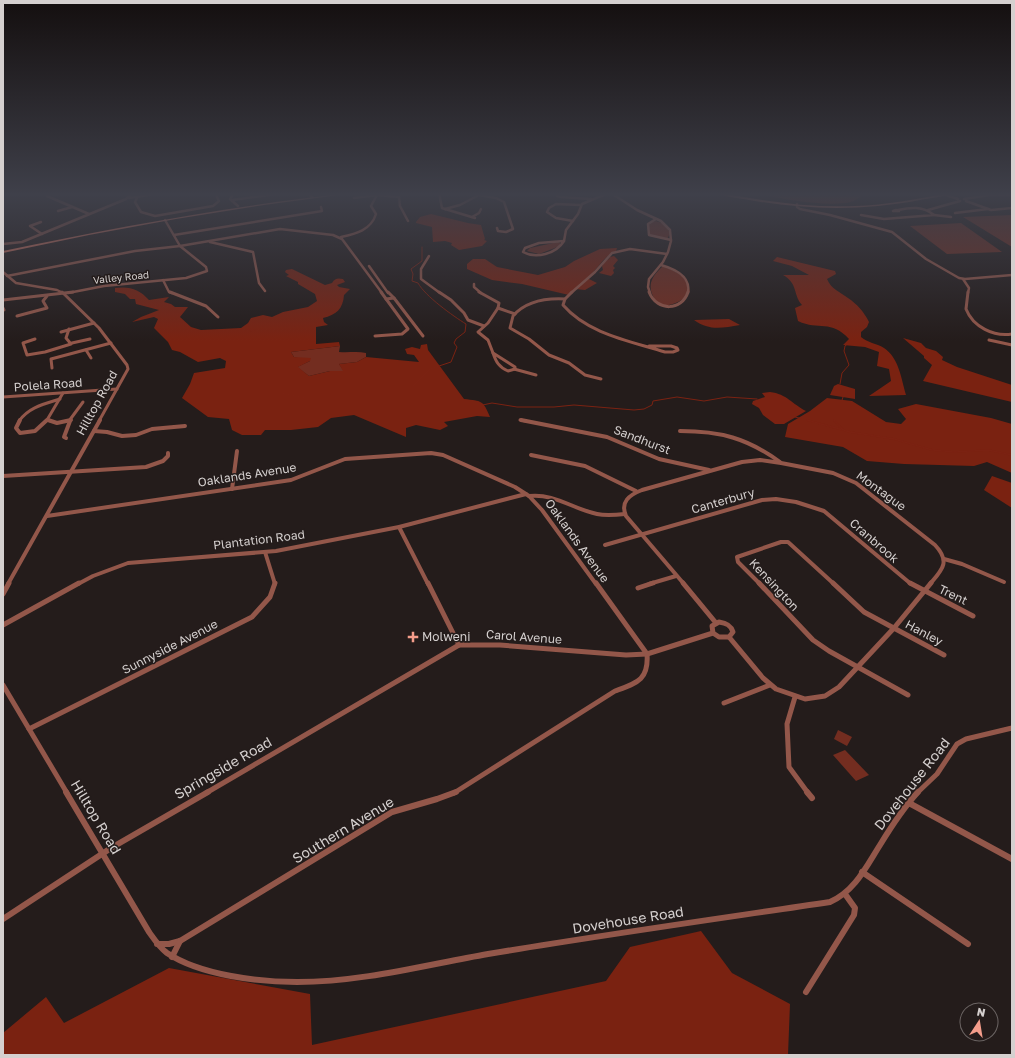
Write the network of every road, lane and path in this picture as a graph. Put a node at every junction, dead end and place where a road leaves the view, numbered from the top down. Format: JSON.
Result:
{"nodes":[{"id":1,"x":22,"y":242,"type":"edge"},
{"id":2,"x":40,"y":242,"type":"edge"},
{"id":3,"x":44,"y":242,"type":"edge"},
{"id":4,"x":178,"y":242,"type":"edge"},
{"id":5,"x":200,"y":242,"type":"edge"},
{"id":6,"x":213,"y":242,"type":"edge"},
{"id":7,"x":345,"y":242,"type":"edge"},
{"id":8,"x":553,"y":242,"type":"edge"},
{"id":9,"x":563,"y":242,"type":"edge"},
{"id":10,"x":671,"y":242,"type":"edge"},
{"id":11,"x":905,"y":242,"type":"edge"},
{"id":12,"x":3,"y":244,"type":"edge"},
{"id":13,"x":180,"y":246,"type":"junction"},
{"id":14,"x":3,"y":251,"type":"edge"},
{"id":15,"x":666,"y":254,"type":"junction"},
{"id":16,"x":429,"y":256,"type":"dead end"},
{"id":17,"x":661,"y":265,"type":"junction"},
{"id":18,"x":369,"y":266,"type":"dead end"},
{"id":19,"x":3,"y":272,"type":"edge"},
{"id":20,"x":1012,"y":275,"type":"edge"},
{"id":21,"x":7,"y":276,"type":"junction"},
{"id":22,"x":964,"y":279,"type":"junction"},
{"id":23,"x":162,"y":280,"type":"junction"},
{"id":24,"x":474,"y":284,"type":"dead end"},
{"id":25,"x":265,"y":291,"type":"dead end"},
{"id":26,"x":64,"y":294,"type":"junction"},
{"id":27,"x":47,"y":296,"type":"junction"},
{"id":28,"x":394,"y":298,"type":"junction"},
{"id":29,"x":386,"y":299,"type":"junction"},
{"id":30,"x":565,"y":300,"type":"junction"},
{"id":31,"x":3,"y":301,"type":"edge"},
{"id":32,"x":498,"y":308,"type":"junction"},
{"id":33,"x":515,"y":314,"type":"junction"},
{"id":34,"x":17,"y":316,"type":"dead end"},
{"id":35,"x":218,"y":317,"type":"dead end"},
{"id":36,"x":94,"y":323,"type":"junction"},
{"id":37,"x":484,"y":326,"type":"junction"},
{"id":38,"x":69,"y":330,"type":"junction"},
{"id":39,"x":61,"y":332,"type":"dead end"},
{"id":40,"x":1012,"y":334,"type":"edge"},
{"id":41,"x":375,"y":336,"type":"dead end"},
{"id":42,"x":423,"y":336,"type":"dead end"},
{"id":43,"x":35,"y":339,"type":"dead end"},
{"id":44,"x":90,"y":339,"type":"dead end"},
{"id":45,"x":989,"y":340,"type":"dead end"},
{"id":46,"x":111,"y":343,"type":"junction"},
{"id":47,"x":72,"y":344,"type":"junction"},
{"id":48,"x":1012,"y":345,"type":"edge"},
{"id":49,"x":649,"y":346,"type":"junction"},
{"id":50,"x":86,"y":350,"type":"junction"},
{"id":51,"x":492,"y":352,"type":"junction"},
{"id":52,"x":90,"y":358,"type":"dead end"},
{"id":53,"x":52,"y":368,"type":"dead end"},
{"id":54,"x":514,"y":370,"type":"junction"},
{"id":55,"x":536,"y":375,"type":"dead end"},
{"id":56,"x":601,"y":379,"type":"dead end"},
{"id":57,"x":117,"y":390,"type":"junction"},
{"id":58,"x":63,"y":393,"type":"junction"},
{"id":59,"x":3,"y":397,"type":"edge"},
{"id":60,"x":60,"y":399,"type":"junction"},
{"id":61,"x":83,"y":402,"type":"dead end"},
{"id":62,"x":47,"y":420,"type":"junction"},
{"id":63,"x":520,"y":420,"type":"dead end"},
{"id":64,"x":70,"y":421,"type":"junction"},
{"id":65,"x":185,"y":426,"type":"dead end"},
{"id":66,"x":37,"y":431,"type":"junction"},
{"id":67,"x":94,"y":431,"type":"junction"},
{"id":68,"x":680,"y":431,"type":"dead end"},
{"id":69,"x":31,"y":438,"type":"dead end"},
{"id":70,"x":66,"y":438,"type":"dead end"},
{"id":71,"x":237,"y":451,"type":"dead end"},
{"id":72,"x":168,"y":453,"type":"dead end"},
{"id":73,"x":532,"y":455,"type":"dead end"},
{"id":74,"x":781,"y":463,"type":"junction"},
{"id":75,"x":709,"y":470,"type":"junction"},
{"id":76,"x":72,"y":471,"type":"junction"},
{"id":77,"x":3,"y":476,"type":"edge"},
{"id":78,"x":232,"y":488,"type":"junction"},
{"id":79,"x":636,"y":491,"type":"junction"},
{"id":80,"x":527,"y":495,"type":"junction"},
{"id":81,"x":811,"y":506,"type":"joint"},
{"id":82,"x":625,"y":514,"type":"junction"},
{"id":83,"x":46,"y":516,"type":"junction"},
{"id":84,"x":399,"y":527,"type":"junction"},
{"id":85,"x":642,"y":535,"type":"junction"},
{"id":86,"x":605,"y":545,"type":"dead end"},
{"id":87,"x":265,"y":552,"type":"junction"},
{"id":88,"x":944,"y":559,"type":"junction"},
{"id":89,"x":676,"y":576,"type":"junction"},
{"id":90,"x":1004,"y":582,"type":"dead end"},
{"id":91,"x":638,"y":588,"type":"dead end"},
{"id":92,"x":924,"y":592,"type":"junction"},
{"id":93,"x":3,"y":594,"type":"edge"},
{"id":94,"x":973,"y":616,"type":"dead end"},
{"id":95,"x":716,"y":623,"type":"junction"},
{"id":96,"x":3,"y":625,"type":"edge"},
{"id":97,"x":894,"y":628,"type":"junction"},
{"id":98,"x":713,"y":633,"type":"junction"},
{"id":99,"x":729,"y":637,"type":"junction"},
{"id":100,"x":459,"y":645,"type":"junction"},
{"id":101,"x":647,"y":654,"type":"junction"},
{"id":102,"x":944,"y":655,"type":"dead end"},
{"id":103,"x":857,"y":667,"type":"junction"},
{"id":104,"x":3,"y":685,"type":"edge"},
{"id":105,"x":770,"y":685,"type":"junction"},
{"id":106,"x":908,"y":695,"type":"dead end"},
{"id":107,"x":795,"y":697,"type":"junction"},
{"id":108,"x":724,"y":703,"type":"dead end"},
{"id":109,"x":1012,"y":728,"type":"edge"},
{"id":110,"x":29,"y":729,"type":"junction"},
{"id":111,"x":812,"y":798,"type":"dead end"},
{"id":112,"x":909,"y":803,"type":"junction"},
{"id":113,"x":104,"y":853,"type":"junction"},
{"id":114,"x":1012,"y":859,"type":"edge"},
{"id":115,"x":862,"y":872,"type":"junction"},
{"id":116,"x":845,"y":894,"type":"junction"},
{"id":117,"x":3,"y":920,"type":"edge"},
{"id":118,"x":180,"y":941,"type":"junction"},
{"id":119,"x":157,"y":944,"type":"junction"},
{"id":120,"x":968,"y":944,"type":"dead end"},
{"id":121,"x":172,"y":956,"type":"junction"},
{"id":122,"x":806,"y":992,"type":"dead end"}],
"edges":[{"from":1,"to":12,"type":"street"},
{"from":2,"to":14,"type":"main road"},
{"from":3,"to":14,"type":"main road"},
{"from":4,"to":13,"type":"street","name":"Valley Road"},
{"from":5,"to":13,"type":"street"},
{"from":6,"to":25,"type":"street"},
{"from":7,"to":29,"type":"street"},
{"from":8,"to":9,"type":"street"},
{"from":10,"to":15,"type":"street"},
{"from":11,"to":22,"type":"street"},
{"from":13,"to":21,"type":"street"},
{"from":13,"to":23,"type":"street","name":"Valley Road"},
{"from":15,"to":17,"type":"street"},
{"from":15,"to":30,"type":"street"},
{"from":16,"to":37,"type":"street"},
{"from":17,"to":17,"type":"street"},
{"from":18,"to":28,"type":"street"},
{"from":19,"to":21,"type":"street","name":"Hilltop Road"},
{"from":20,"to":22,"type":"street"},
{"from":21,"to":26,"type":"street","name":"Hilltop Road"},
{"from":22,"to":40,"type":"street"},
{"from":23,"to":26,"type":"street","name":"Valley Road"},
{"from":23,"to":35,"type":"street"},
{"from":24,"to":32,"type":"street"},
{"from":26,"to":27,"type":"street","name":"Valley Road"},
{"from":26,"to":36,"type":"street","name":"Hilltop Road"},
{"from":27,"to":31,"type":"street","name":"Valley Road"},
{"from":27,"to":34,"type":"street"},
{"from":28,"to":29,"type":"street"},
{"from":28,"to":42,"type":"street"},
{"from":29,"to":41,"type":"street"},
{"from":30,"to":33,"type":"street"},
{"from":30,"to":49,"type":"street"},
{"from":32,"to":33,"type":"street"},
{"from":32,"to":37,"type":"street"},
{"from":33,"to":56,"type":"street"},
{"from":36,"to":38,"type":"street"},
{"from":36,"to":46,"type":"street","name":"Hilltop Road"},
{"from":37,"to":51,"type":"street"},
{"from":38,"to":39,"type":"street"},
{"from":38,"to":47,"type":"street"},
{"from":43,"to":47,"type":"street"},
{"from":44,"to":47,"type":"street"},
{"from":45,"to":48,"type":"street"},
{"from":46,"to":50,"type":"street"},
{"from":46,"to":57,"type":"street","name":"Hilltop Road"},
{"from":49,"to":49,"type":"street"},
{"from":50,"to":52,"type":"street"},
{"from":50,"to":53,"type":"street"},
{"from":51,"to":54,"type":"street"},
{"from":51,"to":54,"type":"street"},
{"from":54,"to":55,"type":"street"},
{"from":57,"to":58,"type":"street","name":"Polela Road"},
{"from":57,"to":67,"type":"street","name":"Hilltop Road"},
{"from":58,"to":59,"type":"street","name":"Polela Road"},
{"from":58,"to":60,"type":"street"},
{"from":60,"to":62,"type":"street"},
{"from":60,"to":66,"type":"street"},
{"from":61,"to":64,"type":"street"},
{"from":62,"to":64,"type":"street"},
{"from":62,"to":66,"type":"street"},
{"from":63,"to":75,"type":"street","name":"Sandhurst"},
{"from":64,"to":70,"type":"street"},
{"from":65,"to":67,"type":"street"},
{"from":66,"to":69,"type":"street"},
{"from":67,"to":76,"type":"street","name":"Hilltop Road"},
{"from":68,"to":74,"type":"street"},
{"from":71,"to":78,"type":"street"},
{"from":72,"to":76,"type":"street"},
{"from":73,"to":79,"type":"street"},
{"from":74,"to":75,"type":"street","name":"Montague"},
{"from":74,"to":88,"type":"street","name":"Montague"},
{"from":75,"to":79,"type":"street","name":"Montague"},
{"from":76,"to":77,"type":"street"},
{"from":76,"to":83,"type":"street","name":"Hilltop Road"},
{"from":78,"to":80,"type":"street","name":"Oaklands Avenue"},
{"from":78,"to":83,"type":"street","name":"Oaklands Avenue"},
{"from":79,"to":82,"type":"street"},
{"from":80,"to":82,"type":"street"},
{"from":80,"to":84,"type":"street","name":"Plantation Road"},
{"from":80,"to":101,"type":"street","name":"Oaklands Avenue"},
{"from":81,"to":85,"type":"street","name":"Canterbury"},
{"from":81,"to":92,"type":"street","name":"Cranbrook"},
{"from":82,"to":85,"type":"street"},
{"from":83,"to":93,"type":"street","name":"Hilltop Road"},
{"from":84,"to":87,"type":"street","name":"Plantation Road"},
{"from":84,"to":100,"type":"street"},
{"from":85,"to":86,"type":"street","name":"Canterbury"},
{"from":85,"to":89,"type":"street"},
{"from":87,"to":96,"type":"street","name":"Plantation Road"},
{"from":87,"to":110,"type":"street","name":"Sunnyside Avenue"},
{"from":88,"to":90,"type":"street"},
{"from":88,"to":92,"type":"street"},
{"from":89,"to":91,"type":"street"},
{"from":89,"to":95,"type":"street"},
{"from":92,"to":94,"type":"street","name":"Trent"},
{"from":92,"to":97,"type":"street"},
{"from":95,"to":98,"type":"street"},
{"from":95,"to":99,"type":"street"},
{"from":97,"to":102,"type":"street","name":"Hanley"},
{"from":97,"to":103,"type":"street"},
{"from":97,"to":103,"type":"street","name":"Kensington"},
{"from":98,"to":99,"type":"street"},
{"from":98,"to":101,"type":"street","name":"Carol Avenue"},
{"from":99,"to":105,"type":"street"},
{"from":100,"to":101,"type":"street","name":"Carol Avenue"},
{"from":100,"to":113,"type":"street","name":"Springside Road"},
{"from":101,"to":118,"type":"street","name":"Southern Avenue"},
{"from":103,"to":106,"type":"street"},
{"from":103,"to":107,"type":"street"},
{"from":104,"to":110,"type":"street","name":"Hilltop Road"},
{"from":105,"to":107,"type":"street"},
{"from":105,"to":108,"type":"street"},
{"from":107,"to":111,"type":"street"},
{"from":109,"to":112,"type":"street","name":"Dovehouse Road"},
{"from":110,"to":113,"type":"street","name":"Hilltop Road"},
{"from":112,"to":114,"type":"street"},
{"from":112,"to":115,"type":"street","name":"Dovehouse Road"},
{"from":113,"to":117,"type":"street","name":"Springside Road"},
{"from":113,"to":119,"type":"street","name":"Hilltop Road"},
{"from":115,"to":116,"type":"street","name":"Dovehouse Road"},
{"from":115,"to":120,"type":"street"},
{"from":116,"to":121,"type":"street","name":"Dovehouse Road"},
{"from":116,"to":122,"type":"street"},
{"from":118,"to":119,"type":"street","name":"Southern Avenue"},
{"from":118,"to":121,"type":"street"},
{"from":119,"to":121,"type":"street","name":"Hilltop Road"}]}
